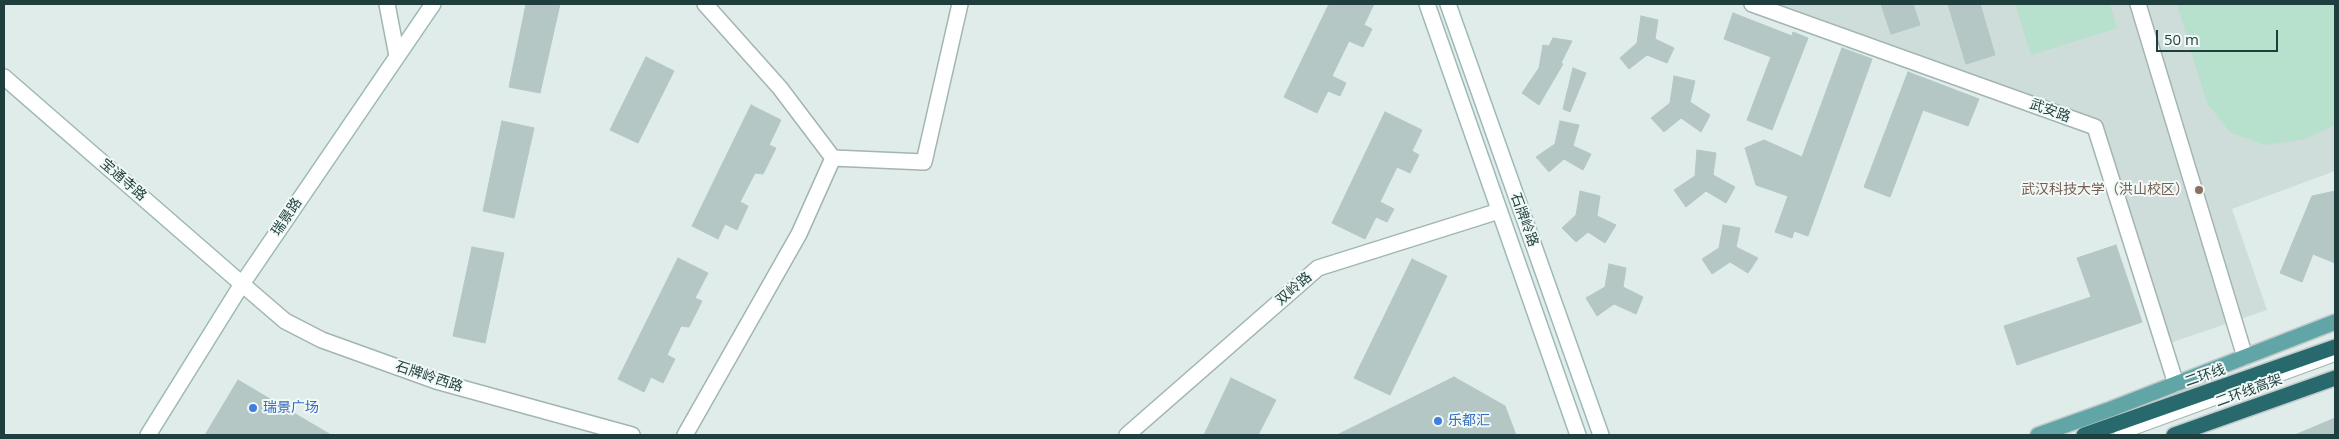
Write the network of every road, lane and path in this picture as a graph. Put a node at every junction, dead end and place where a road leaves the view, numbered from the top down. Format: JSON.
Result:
{"nodes":[{"id":1,"x":387,"y":4,"type":"edge"},
{"id":2,"x":433,"y":4,"type":"edge"},
{"id":3,"x":705,"y":4,"type":"edge"},
{"id":4,"x":960,"y":4,"type":"edge"},
{"id":5,"x":1427,"y":4,"type":"edge"},
{"id":6,"x":1448,"y":4,"type":"edge"},
{"id":7,"x":1752,"y":4,"type":"edge"},
{"id":8,"x":2138,"y":4,"type":"edge"},
{"id":9,"x":397,"y":56,"type":"junction"},
{"id":10,"x":4,"y":77,"type":"edge"},
{"id":11,"x":834,"y":158,"type":"junction"},
{"id":12,"x":1499,"y":211,"type":"junction"},
{"id":13,"x":242,"y":284,"type":"junction"},
{"id":14,"x":2335,"y":322,"type":"edge"},
{"id":15,"x":2335,"y":347,"type":"edge"},
{"id":16,"x":2335,"y":356,"type":"edge"},
{"id":17,"x":2245,"y":357,"type":"junction"},
{"id":18,"x":2335,"y":371,"type":"edge"},
{"id":19,"x":2335,"y":378,"type":"edge"},
{"id":20,"x":2176,"y":384,"type":"junction"},
{"id":21,"x":148,"y":435,"type":"edge"},
{"id":22,"x":632,"y":435,"type":"edge"},
{"id":23,"x":686,"y":435,"type":"edge"},
{"id":24,"x":1127,"y":435,"type":"edge"},
{"id":25,"x":1578,"y":435,"type":"edge"},
{"id":26,"x":1601,"y":435,"type":"edge"},
{"id":27,"x":2038,"y":435,"type":"edge"},
{"id":28,"x":2084,"y":435,"type":"edge"},
{"id":29,"x":2119,"y":435,"type":"edge"},
{"id":30,"x":2164,"y":435,"type":"edge"},
{"id":31,"x":2174,"y":435,"type":"edge"}],
"edges":[{"from":1,"to":9,"type":"street"},
{"from":2,"to":9,"type":"street","name":"瑞景路"},
{"from":3,"to":11,"type":"street"},
{"from":4,"to":11,"type":"street"},
{"from":5,"to":12,"type":"street","name":"石牌岭路"},
{"from":6,"to":26,"type":"street","name":"石牌岭路"},
{"from":7,"to":20,"type":"street","name":"武安路"},
{"from":8,"to":17,"type":"street"},
{"from":9,"to":13,"type":"street","name":"瑞景路"},
{"from":10,"to":13,"type":"street","name":"宝通寺路"},
{"from":11,"to":23,"type":"street"},
{"from":12,"to":24,"type":"street","name":"双岭路"},
{"from":12,"to":25,"type":"street","name":"石牌岭路"},
{"from":13,"to":21,"type":"street","name":"瑞景路"},
{"from":13,"to":22,"type":"street","name":"石牌岭西路"},
{"from":14,"to":17,"type":"main road"},
{"from":15,"to":28,"type":"highway","name":"二环线"},
{"from":16,"to":29,"type":"lane"},
{"from":17,"to":20,"type":"main road"},
{"from":18,"to":30,"type":"main road"},
{"from":19,"to":31,"type":"highway","name":"二环线高架"},
{"from":20,"to":27,"type":"main road"}]}
